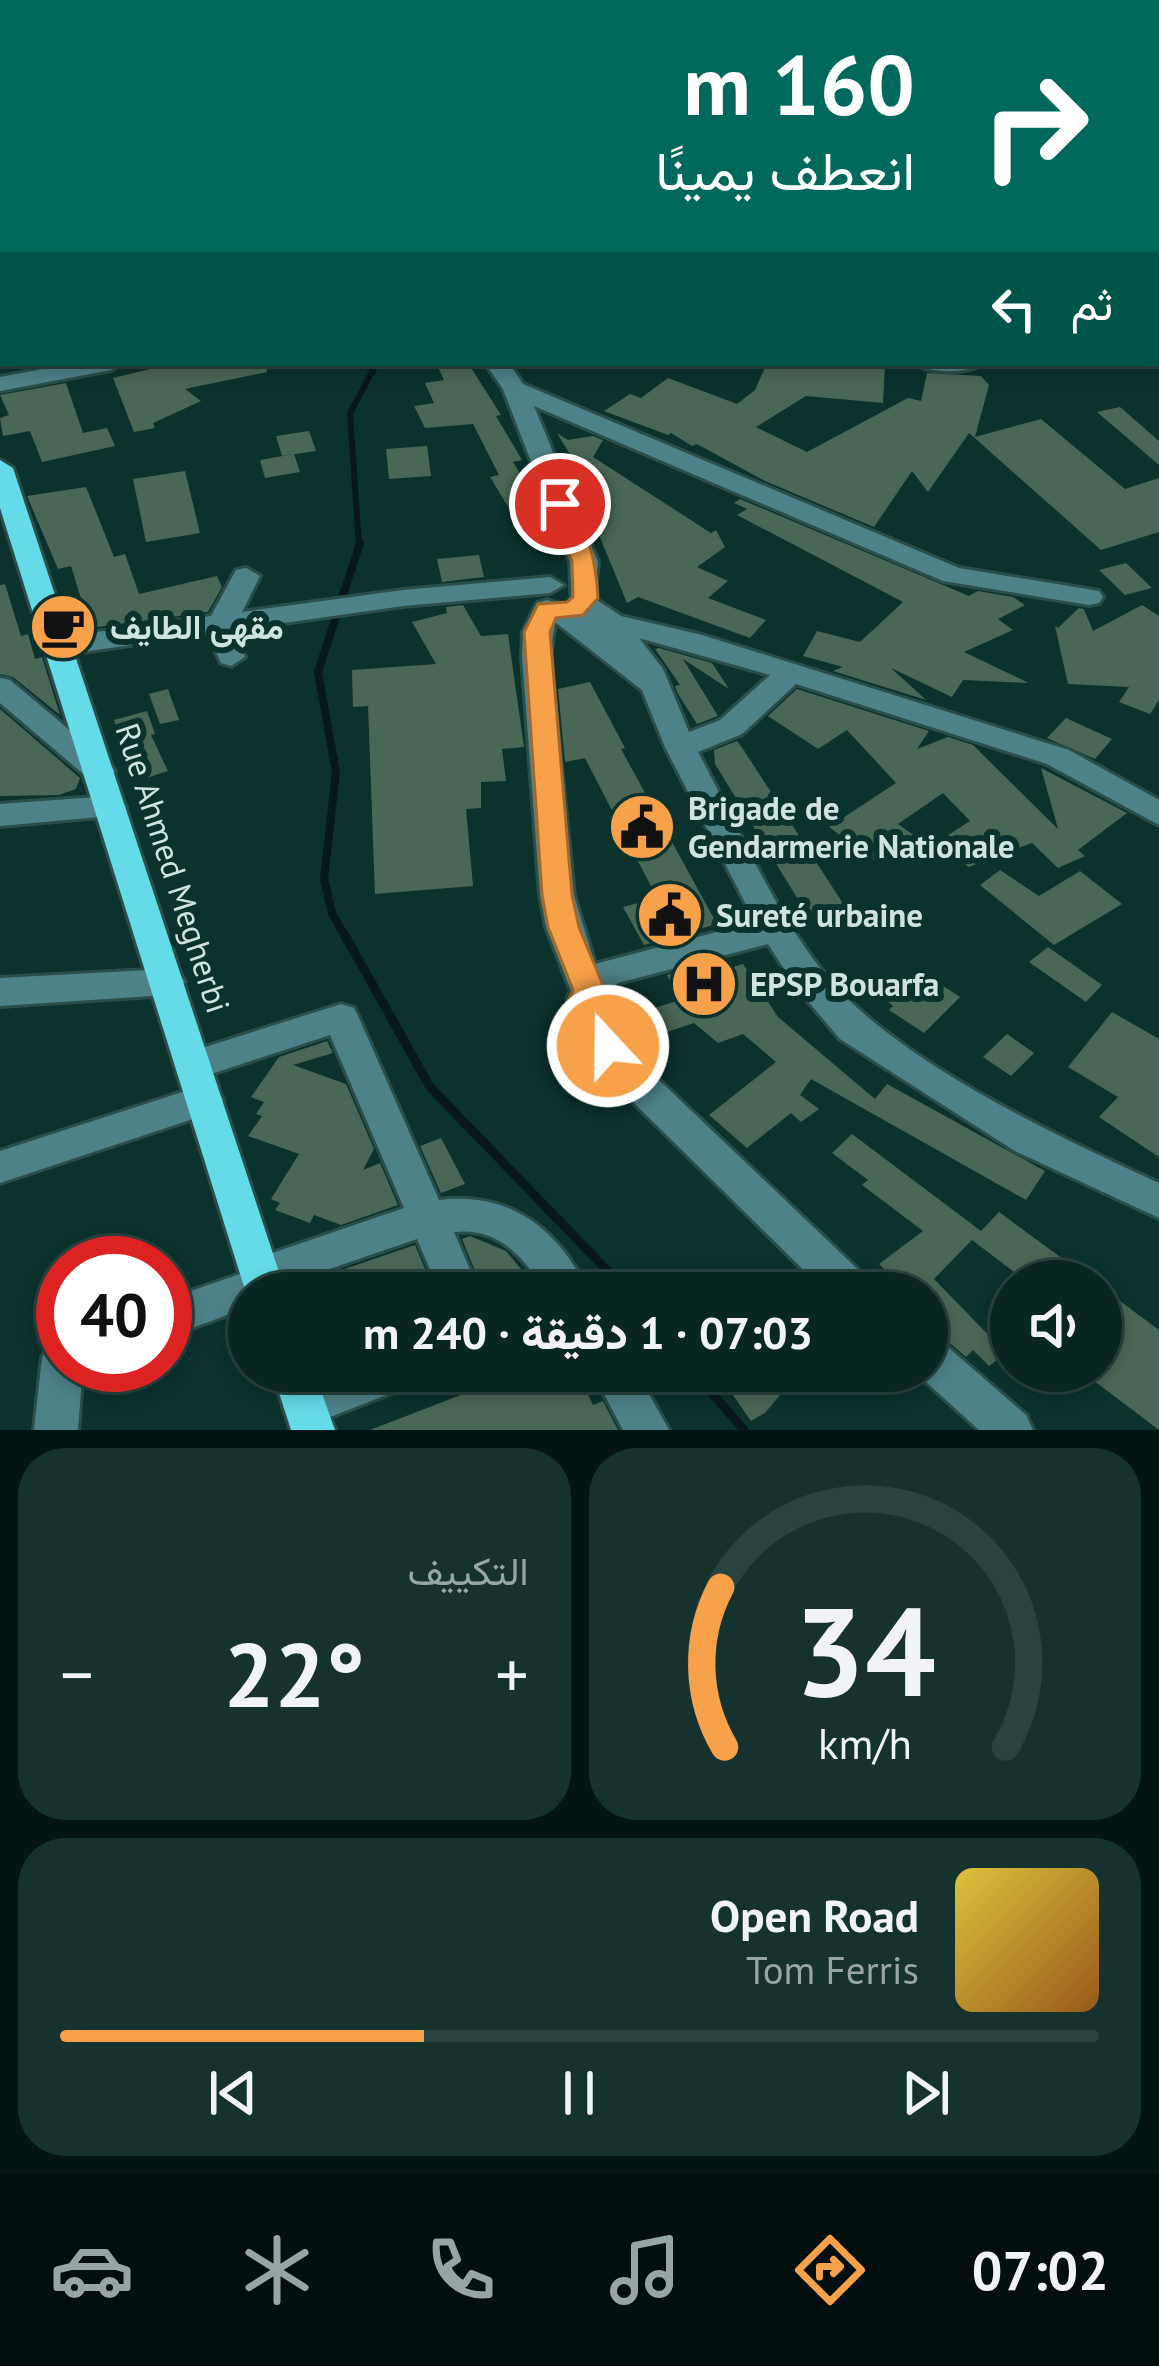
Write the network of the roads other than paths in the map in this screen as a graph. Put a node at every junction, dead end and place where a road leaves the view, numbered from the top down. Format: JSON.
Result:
{"nodes":[{"id":1,"x":96,"y":366,"type":"edge"},
{"id":2,"x":499,"y":366,"type":"edge"},
{"id":3,"x":0,"y":384,"type":"edge"},
{"id":4,"x":515,"y":389,"type":"junction"},
{"id":5,"x":6,"y":506,"type":"edge"},
{"id":6,"x":245,"y":576,"type":"dead end"},
{"id":7,"x":1089,"y":597,"type":"dead end"},
{"id":8,"x":560,"y":598,"type":"junction"},
{"id":9,"x":612,"y":623,"type":"junction"},
{"id":10,"x":224,"y":626,"type":"junction"},
{"id":11,"x":54,"y":646,"type":"junction"},
{"id":12,"x":231,"y":657,"type":"dead end"},
{"id":13,"x":790,"y":673,"type":"junction"},
{"id":14,"x":652,"y":686,"type":"junction"},
{"id":15,"x":0,"y":687,"type":"edge"},
{"id":16,"x":680,"y":748,"type":"junction"},
{"id":17,"x":99,"y":771,"type":"junction"},
{"id":18,"x":110,"y":807,"type":"junction"},
{"id":19,"x":0,"y":814,"type":"edge"},
{"id":20,"x":1159,"y":814,"type":"edge"},
{"id":21,"x":776,"y":929,"type":"junction"},
{"id":22,"x":167,"y":982,"type":"junction"},
{"id":23,"x":589,"y":990,"type":"junction"},
{"id":24,"x":0,"y":992,"type":"edge"},
{"id":25,"x":198,"y":1082,"type":"junction"},
{"id":26,"x":0,"y":1167,"type":"edge"},
{"id":27,"x":1159,"y":1201,"type":"edge"},
{"id":28,"x":426,"y":1217,"type":"junction"},
{"id":29,"x":259,"y":1272,"type":"edge"},
{"id":30,"x":292,"y":1272,"type":"edge"},
{"id":31,"x":451,"y":1272,"type":"edge"},
{"id":32,"x":557,"y":1272,"type":"edge"},
{"id":33,"x":833,"y":1272,"type":"edge"},
{"id":34,"x":228,"y":1296,"type":"edge"},
{"id":35,"x":192,"y":1309,"type":"edge"},
{"id":36,"x":948,"y":1374,"type":"edge"},
{"id":37,"x":60,"y":1392,"type":"edge"},
{"id":38,"x":336,"y":1392,"type":"edge"},
{"id":39,"x":626,"y":1392,"type":"edge"},
{"id":40,"x":304,"y":1403,"type":"edge"},
{"id":41,"x":56,"y":1430,"type":"edge"},
{"id":42,"x":647,"y":1430,"type":"edge"},
{"id":43,"x":1011,"y":1430,"type":"edge"}],
"edges":[{"from":1,"to":3,"type":"street"},
{"from":2,"to":4,"type":"street"},
{"from":4,"to":7,"type":"street"},
{"from":4,"to":8,"type":"street"},
{"from":5,"to":11,"type":"main road","name":"Rue Ahmed Megherbi"},
{"from":6,"to":10,"type":"street"},
{"from":8,"to":9,"type":"street"},
{"from":8,"to":10,"type":"street"},
{"from":8,"to":14,"type":"street"},
{"from":8,"to":23,"type":"street"},
{"from":9,"to":13,"type":"street"},
{"from":9,"to":14,"type":"street"},
{"from":10,"to":11,"type":"street"},
{"from":10,"to":12,"type":"street"},
{"from":11,"to":17,"type":"main road","name":"Rue Ahmed Megherbi"},
{"from":13,"to":16,"type":"street"},
{"from":13,"to":20,"type":"street"},
{"from":14,"to":16,"type":"street"},
{"from":15,"to":17,"type":"street"},
{"from":16,"to":21,"type":"street"},
{"from":17,"to":18,"type":"main road","name":"Rue Ahmed Megherbi"},
{"from":18,"to":19,"type":"street"},
{"from":18,"to":22,"type":"main road","name":"Rue Ahmed Megherbi"},
{"from":21,"to":23,"type":"street"},
{"from":21,"to":27,"type":"street"},
{"from":22,"to":24,"type":"street"},
{"from":22,"to":25,"type":"main road","name":"Rue Ahmed Megherbi"},
{"from":23,"to":33,"type":"street"},
{"from":25,"to":26,"type":"street"},
{"from":25,"to":28,"type":"street"},
{"from":25,"to":29,"type":"main road","name":"Rue Ahmed Megherbi"},
{"from":28,"to":30,"type":"street"},
{"from":28,"to":31,"type":"street"},
{"from":28,"to":32,"type":"street"},
{"from":34,"to":35,"type":"street"},
{"from":36,"to":43,"type":"street"},
{"from":37,"to":41,"type":"street"},
{"from":38,"to":40,"type":"street"},
{"from":39,"to":42,"type":"street"}]}
